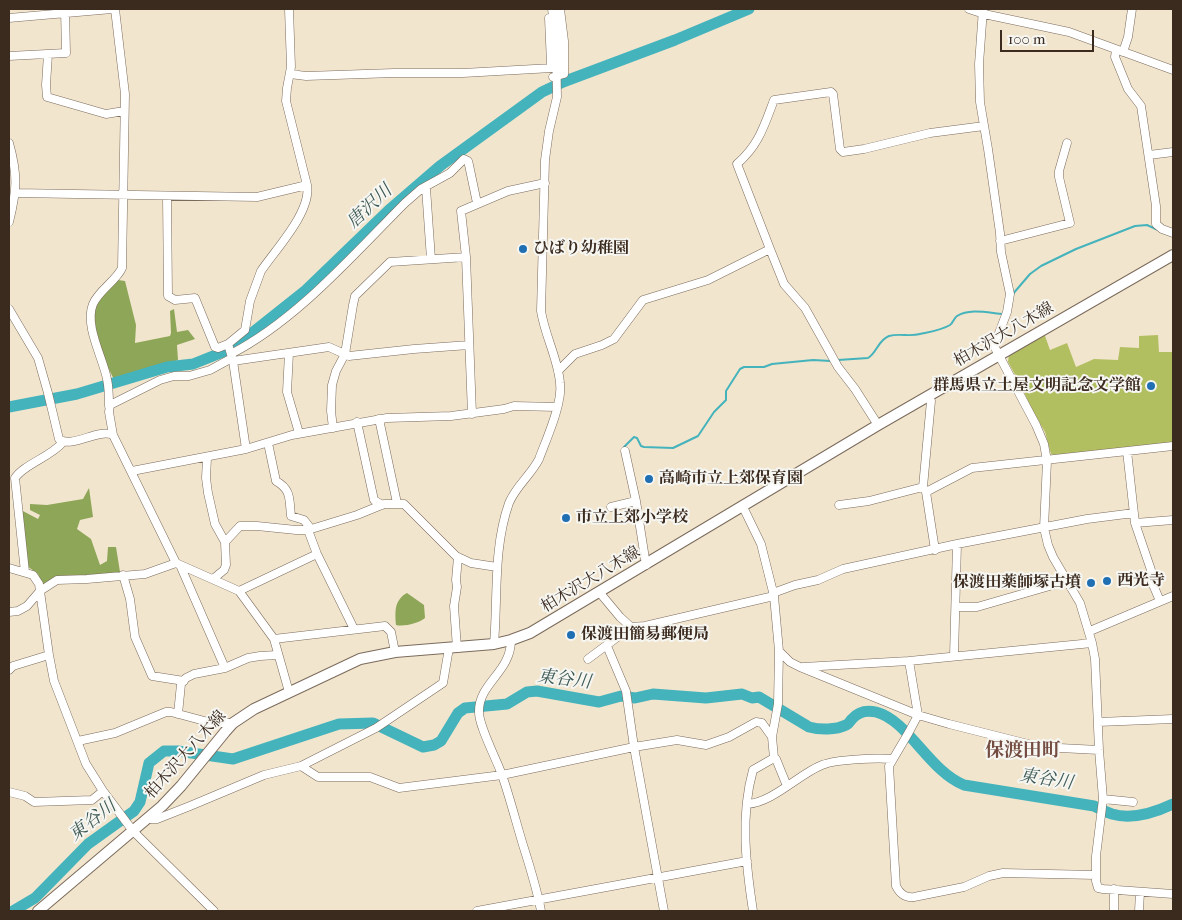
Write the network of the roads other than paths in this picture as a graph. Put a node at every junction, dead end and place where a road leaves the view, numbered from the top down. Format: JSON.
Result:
{"nodes":[{"id":1,"x":113,"y":9,"type":"edge"},
{"id":2,"x":289,"y":9,"type":"edge"},
{"id":3,"x":548,"y":9,"type":"edge"},
{"id":4,"x":552,"y":9,"type":"edge"},
{"id":5,"x":560,"y":9,"type":"edge"},
{"id":6,"x":970,"y":9,"type":"edge"},
{"id":7,"x":1132,"y":9,"type":"edge"},
{"id":8,"x":65,"y":11,"type":"edge"},
{"id":9,"x":983,"y":12,"type":"edge"},
{"id":10,"x":9,"y":18,"type":"edge"},
{"id":11,"x":1119,"y":51,"type":"junction"},
{"id":12,"x":48,"y":54,"type":"junction"},
{"id":13,"x":9,"y":56,"type":"edge"},
{"id":14,"x":552,"y":68,"type":"junction"},
{"id":15,"x":1173,"y":70,"type":"edge"},
{"id":16,"x":290,"y":74,"type":"junction"},
{"id":17,"x":557,"y":77,"type":"junction"},
{"id":18,"x":124,"y":111,"type":"junction"},
{"id":19,"x":984,"y":126,"type":"junction"},
{"id":20,"x":1067,"y":142,"type":"dead end"},
{"id":21,"x":9,"y":143,"type":"edge"},
{"id":22,"x":1173,"y":152,"type":"edge"},
{"id":23,"x":1149,"y":155,"type":"junction"},
{"id":24,"x":545,"y":183,"type":"junction"},
{"id":25,"x":308,"y":185,"type":"junction"},
{"id":26,"x":426,"y":188,"type":"junction"},
{"id":27,"x":15,"y":193,"type":"junction"},
{"id":28,"x":122,"y":195,"type":"junction"},
{"id":29,"x":167,"y":196,"type":"junction"},
{"id":30,"x":477,"y":203,"type":"junction"},
{"id":31,"x":9,"y":222,"type":"edge"},
{"id":32,"x":1173,"y":233,"type":"edge"},
{"id":33,"x":1000,"y":242,"type":"junction"},
{"id":34,"x":770,"y":249,"type":"junction"},
{"id":35,"x":1173,"y":255,"type":"edge"},
{"id":36,"x":466,"y":257,"type":"junction"},
{"id":37,"x":431,"y":259,"type":"junction"},
{"id":38,"x":9,"y":309,"type":"edge"},
{"id":39,"x":228,"y":345,"type":"junction"},
{"id":40,"x":469,"y":345,"type":"junction"},
{"id":41,"x":289,"y":353,"type":"junction"},
{"id":42,"x":345,"y":354,"type":"junction"},
{"id":43,"x":999,"y":356,"type":"junction"},
{"id":44,"x":232,"y":357,"type":"junction"},
{"id":45,"x":558,"y":371,"type":"junction"},
{"id":46,"x":928,"y":397,"type":"junction"},
{"id":47,"x":109,"y":406,"type":"junction"},
{"id":48,"x":557,"y":407,"type":"junction"},
{"id":49,"x":472,"y":414,"type":"junction"},
{"id":50,"x":379,"y":419,"type":"junction"},
{"id":51,"x":358,"y":422,"type":"junction"},
{"id":52,"x":878,"y":425,"type":"junction"},
{"id":53,"x":333,"y":428,"type":"junction"},
{"id":54,"x":299,"y":433,"type":"junction"},
{"id":55,"x":114,"y":434,"type":"junction"},
{"id":56,"x":63,"y":442,"type":"junction"},
{"id":57,"x":268,"y":444,"type":"junction"},
{"id":58,"x":1173,"y":446,"type":"edge"},
{"id":59,"x":246,"y":449,"type":"junction"},
{"id":60,"x":624,"y":451,"type":"dead end"},
{"id":61,"x":1127,"y":451,"type":"junction"},
{"id":62,"x":207,"y":458,"type":"junction"},
{"id":63,"x":1047,"y":460,"type":"junction"},
{"id":64,"x":132,"y":472,"type":"junction"},
{"id":65,"x":924,"y":490,"type":"junction"},
{"id":66,"x":636,"y":501,"type":"junction"},
{"id":67,"x":396,"y":503,"type":"junction"},
{"id":68,"x":382,"y":505,"type":"junction"},
{"id":69,"x":839,"y":505,"type":"dead end"},
{"id":70,"x":611,"y":507,"type":"dead end"},
{"id":71,"x":742,"y":507,"type":"junction"},
{"id":72,"x":1134,"y":512,"type":"junction"},
{"id":73,"x":1173,"y":520,"type":"edge"},
{"id":74,"x":1135,"y":523,"type":"junction"},
{"id":75,"x":1044,"y":528,"type":"junction"},
{"id":76,"x":309,"y":529,"type":"junction"},
{"id":77,"x":225,"y":542,"type":"junction"},
{"id":78,"x":957,"y":544,"type":"junction"},
{"id":79,"x":934,"y":550,"type":"junction"},
{"id":80,"x":317,"y":554,"type":"junction"},
{"id":81,"x":458,"y":557,"type":"junction"},
{"id":82,"x":178,"y":564,"type":"junction"},
{"id":83,"x":646,"y":565,"type":"junction"},
{"id":84,"x":497,"y":567,"type":"junction"},
{"id":85,"x":9,"y":568,"type":"edge"},
{"id":86,"x":25,"y":572,"type":"junction"},
{"id":87,"x":123,"y":575,"type":"junction"},
{"id":88,"x":213,"y":579,"type":"junction"},
{"id":89,"x":1068,"y":581,"type":"junction"},
{"id":90,"x":40,"y":591,"type":"junction"},
{"id":91,"x":239,"y":591,"type":"junction"},
{"id":92,"x":600,"y":592,"type":"junction"},
{"id":93,"x":772,"y":595,"type":"junction"},
{"id":94,"x":1173,"y":596,"type":"edge"},
{"id":95,"x":1160,"y":602,"type":"junction"},
{"id":96,"x":956,"y":607,"type":"junction"},
{"id":97,"x":9,"y":612,"type":"edge"},
{"id":98,"x":631,"y":627,"type":"junction"},
{"id":99,"x":354,"y":629,"type":"junction"},
{"id":100,"x":1090,"y":631,"type":"junction"},
{"id":101,"x":274,"y":640,"type":"junction"},
{"id":102,"x":511,"y":640,"type":"junction"},
{"id":103,"x":1092,"y":643,"type":"junction"},
{"id":104,"x":494,"y":644,"type":"junction"},
{"id":105,"x":606,"y":646,"type":"junction"},
{"id":106,"x":453,"y":648,"type":"junction"},
{"id":107,"x":779,"y":651,"type":"junction"},
{"id":108,"x":396,"y":652,"type":"junction"},
{"id":109,"x":49,"y":655,"type":"junction"},
{"id":110,"x":277,"y":655,"type":"junction"},
{"id":111,"x":954,"y":656,"type":"junction"},
{"id":112,"x":588,"y":659,"type":"dead end"},
{"id":113,"x":909,"y":661,"type":"junction"},
{"id":114,"x":800,"y":667,"type":"junction"},
{"id":115,"x":225,"y":668,"type":"junction"},
{"id":116,"x":9,"y":670,"type":"edge"},
{"id":117,"x":184,"y":681,"type":"junction"},
{"id":118,"x":290,"y":692,"type":"junction"},
{"id":119,"x":178,"y":714,"type":"junction"},
{"id":120,"x":918,"y":715,"type":"junction"},
{"id":121,"x":1173,"y":719,"type":"edge"},
{"id":122,"x":1098,"y":722,"type":"junction"},
{"id":123,"x":233,"y":723,"type":"junction"},
{"id":124,"x":772,"y":738,"type":"junction"},
{"id":125,"x":78,"y":740,"type":"junction"},
{"id":126,"x":634,"y":747,"type":"junction"},
{"id":127,"x":1099,"y":750,"type":"junction"},
{"id":128,"x":774,"y":758,"type":"junction"},
{"id":129,"x":892,"y":759,"type":"junction"},
{"id":130,"x":301,"y":766,"type":"junction"},
{"id":131,"x":502,"y":775,"type":"junction"},
{"id":132,"x":787,"y":786,"type":"junction"},
{"id":133,"x":103,"y":791,"type":"junction"},
{"id":134,"x":9,"y":792,"type":"edge"},
{"id":135,"x":1102,"y":802,"type":"junction"},
{"id":136,"x":1133,"y":802,"type":"dead end"},
{"id":137,"x":747,"y":804,"type":"junction"},
{"id":138,"x":148,"y":819,"type":"junction"},
{"id":139,"x":130,"y":827,"type":"junction"},
{"id":140,"x":747,"y":861,"type":"junction"},
{"id":141,"x":1096,"y":875,"type":"junction"},
{"id":142,"x":659,"y":878,"type":"junction"},
{"id":143,"x":1114,"y":890,"type":"junction"},
{"id":144,"x":1140,"y":892,"type":"junction"},
{"id":145,"x":1173,"y":894,"type":"edge"},
{"id":146,"x":539,"y":900,"type":"junction"},
{"id":147,"x":38,"y":911,"type":"edge"},
{"id":148,"x":214,"y":911,"type":"edge"},
{"id":149,"x":477,"y":911,"type":"edge"},
{"id":150,"x":542,"y":911,"type":"edge"},
{"id":151,"x":664,"y":911,"type":"edge"},
{"id":152,"x":753,"y":911,"type":"edge"},
{"id":153,"x":1114,"y":911,"type":"edge"},
{"id":154,"x":1139,"y":911,"type":"edge"}],
"edges":[{"from":1,"to":8,"type":"street"},
{"from":1,"to":18,"type":"street"},
{"from":2,"to":16,"type":"street"},
{"from":3,"to":14,"type":"street"},
{"from":4,"to":17,"type":"street"},
{"from":5,"to":17,"type":"street"},
{"from":6,"to":9,"type":"street"},
{"from":7,"to":11,"type":"street"},
{"from":8,"to":10,"type":"street"},
{"from":8,"to":12,"type":"street"},
{"from":9,"to":11,"type":"street"},
{"from":9,"to":19,"type":"street"},
{"from":11,"to":15,"type":"street"},
{"from":11,"to":23,"type":"street"},
{"from":12,"to":13,"type":"street"},
{"from":12,"to":18,"type":"street"},
{"from":14,"to":16,"type":"street"},
{"from":14,"to":17,"type":"street"},
{"from":16,"to":25,"type":"street"},
{"from":17,"to":24,"type":"street"},
{"from":18,"to":28,"type":"street"},
{"from":19,"to":33,"type":"street"},
{"from":19,"to":34,"type":"street"},
{"from":20,"to":33,"type":"street"},
{"from":21,"to":27,"type":"street"},
{"from":22,"to":23,"type":"street"},
{"from":23,"to":32,"type":"street"},
{"from":24,"to":30,"type":"street"},
{"from":24,"to":45,"type":"street"},
{"from":25,"to":29,"type":"street"},
{"from":25,"to":39,"type":"street"},
{"from":26,"to":30,"type":"street"},
{"from":26,"to":37,"type":"street"},
{"from":26,"to":44,"type":"street"},
{"from":27,"to":28,"type":"street"},
{"from":27,"to":31,"type":"street"},
{"from":28,"to":29,"type":"street"},
{"from":28,"to":47,"type":"street"},
{"from":29,"to":39,"type":"street"},
{"from":30,"to":36,"type":"street"},
{"from":33,"to":43,"type":"street"},
{"from":34,"to":45,"type":"street"},
{"from":34,"to":52,"type":"street"},
{"from":35,"to":43,"type":"main road","name":"柏木沢大八木線"},
{"from":36,"to":37,"type":"street"},
{"from":36,"to":40,"type":"street"},
{"from":37,"to":42,"type":"street"},
{"from":38,"to":56,"type":"street"},
{"from":39,"to":44,"type":"street"},
{"from":40,"to":42,"type":"street"},
{"from":40,"to":49,"type":"street"},
{"from":41,"to":42,"type":"street"},
{"from":41,"to":44,"type":"street"},
{"from":41,"to":54,"type":"street"},
{"from":42,"to":53,"type":"street"},
{"from":43,"to":46,"type":"main road","name":"柏木沢大八木線"},
{"from":43,"to":63,"type":"street"},
{"from":44,"to":47,"type":"street"},
{"from":44,"to":59,"type":"street"},
{"from":45,"to":48,"type":"street"},
{"from":46,"to":52,"type":"main road","name":"柏木沢大八木線"},
{"from":46,"to":65,"type":"street"},
{"from":47,"to":55,"type":"street"},
{"from":48,"to":49,"type":"street"},
{"from":48,"to":84,"type":"street"},
{"from":49,"to":50,"type":"street"},
{"from":50,"to":51,"type":"street"},
{"from":50,"to":67,"type":"street"},
{"from":51,"to":53,"type":"street"},
{"from":51,"to":68,"type":"street"},
{"from":52,"to":71,"type":"main road","name":"柏木沢大八木線"},
{"from":53,"to":54,"type":"street"},
{"from":54,"to":57,"type":"street"},
{"from":55,"to":56,"type":"street"},
{"from":55,"to":64,"type":"street"},
{"from":56,"to":86,"type":"street"},
{"from":57,"to":59,"type":"street"},
{"from":57,"to":76,"type":"street"},
{"from":58,"to":61,"type":"street"},
{"from":59,"to":62,"type":"street"},
{"from":60,"to":66,"type":"street"},
{"from":61,"to":63,"type":"street"},
{"from":61,"to":72,"type":"street"},
{"from":62,"to":64,"type":"street"},
{"from":62,"to":77,"type":"street"},
{"from":63,"to":65,"type":"street"},
{"from":63,"to":75,"type":"street"},
{"from":64,"to":82,"type":"street"},
{"from":65,"to":69,"type":"street"},
{"from":65,"to":79,"type":"street"},
{"from":66,"to":70,"type":"street"},
{"from":66,"to":83,"type":"street"},
{"from":67,"to":68,"type":"street"},
{"from":67,"to":81,"type":"street"},
{"from":68,"to":76,"type":"street"},
{"from":71,"to":83,"type":"main road","name":"柏木沢大八木線"},
{"from":71,"to":93,"type":"street"},
{"from":72,"to":74,"type":"street"},
{"from":72,"to":75,"type":"street"},
{"from":73,"to":74,"type":"street"},
{"from":74,"to":95,"type":"street"},
{"from":75,"to":78,"type":"street"},
{"from":75,"to":89,"type":"street"},
{"from":76,"to":77,"type":"street"},
{"from":76,"to":80,"type":"street"},
{"from":77,"to":88,"type":"street"},
{"from":78,"to":79,"type":"street"},
{"from":78,"to":96,"type":"street"},
{"from":79,"to":93,"type":"street"},
{"from":80,"to":91,"type":"street"},
{"from":80,"to":99,"type":"street"},
{"from":81,"to":84,"type":"street"},
{"from":81,"to":106,"type":"street"},
{"from":82,"to":87,"type":"street"},
{"from":82,"to":88,"type":"street"},
{"from":82,"to":115,"type":"street"},
{"from":83,"to":92,"type":"main road","name":"柏木沢大八木線"},
{"from":84,"to":104,"type":"street"},
{"from":85,"to":86,"type":"street"},
{"from":86,"to":90,"type":"street"},
{"from":87,"to":90,"type":"street"},
{"from":87,"to":117,"type":"street"},
{"from":88,"to":91,"type":"street"},
{"from":89,"to":96,"type":"street"},
{"from":89,"to":100,"type":"street"},
{"from":90,"to":97,"type":"street"},
{"from":90,"to":109,"type":"street"},
{"from":91,"to":101,"type":"street"},
{"from":92,"to":98,"type":"street"},
{"from":92,"to":102,"type":"main road","name":"柏木沢大八木線"},
{"from":93,"to":98,"type":"street"},
{"from":93,"to":107,"type":"street"},
{"from":94,"to":95,"type":"street"},
{"from":95,"to":100,"type":"street"},
{"from":96,"to":111,"type":"street"},
{"from":98,"to":105,"type":"street"},
{"from":99,"to":101,"type":"street"},
{"from":99,"to":108,"type":"street"},
{"from":100,"to":103,"type":"street"},
{"from":101,"to":110,"type":"street"},
{"from":102,"to":104,"type":"main road","name":"柏木沢大八木線"},
{"from":102,"to":131,"type":"street"},
{"from":103,"to":111,"type":"street"},
{"from":103,"to":122,"type":"street"},
{"from":104,"to":106,"type":"main road","name":"柏木沢大八木線"},
{"from":105,"to":112,"type":"street"},
{"from":105,"to":126,"type":"street"},
{"from":106,"to":108,"type":"main road","name":"柏木沢大八木線"},
{"from":106,"to":130,"type":"street"},
{"from":107,"to":114,"type":"street"},
{"from":107,"to":124,"type":"street"},
{"from":108,"to":118,"type":"main road","name":"柏木沢大八木線"},
{"from":109,"to":116,"type":"street"},
{"from":109,"to":125,"type":"street"},
{"from":110,"to":115,"type":"street"},
{"from":110,"to":118,"type":"street"},
{"from":111,"to":113,"type":"street"},
{"from":113,"to":114,"type":"street"},
{"from":113,"to":120,"type":"street"},
{"from":114,"to":120,"type":"street"},
{"from":115,"to":117,"type":"street"},
{"from":117,"to":119,"type":"street"},
{"from":118,"to":123,"type":"main road","name":"柏木沢大八木線"},
{"from":119,"to":123,"type":"street"},
{"from":119,"to":125,"type":"street"},
{"from":120,"to":127,"type":"street"},
{"from":120,"to":129,"type":"street"},
{"from":121,"to":122,"type":"street"},
{"from":122,"to":127,"type":"street"},
{"from":123,"to":138,"type":"main road","name":"柏木沢大八木線"},
{"from":124,"to":126,"type":"street"},
{"from":124,"to":128,"type":"street"},
{"from":125,"to":133,"type":"street"},
{"from":126,"to":131,"type":"street"},
{"from":126,"to":142,"type":"street"},
{"from":127,"to":135,"type":"street"},
{"from":128,"to":132,"type":"street"},
{"from":128,"to":137,"type":"street"},
{"from":129,"to":132,"type":"street"},
{"from":129,"to":141,"type":"street"},
{"from":130,"to":131,"type":"street"},
{"from":130,"to":138,"type":"street"},
{"from":131,"to":146,"type":"street"},
{"from":132,"to":137,"type":"street"},
{"from":133,"to":134,"type":"street"},
{"from":133,"to":139,"type":"street"},
{"from":135,"to":136,"type":"street"},
{"from":135,"to":141,"type":"street"},
{"from":137,"to":140,"type":"street"},
{"from":138,"to":139,"type":"main road","name":"柏木沢大八木線"},
{"from":139,"to":147,"type":"main road","name":"柏木沢大八木線"},
{"from":139,"to":148,"type":"street"},
{"from":140,"to":142,"type":"street"},
{"from":140,"to":152,"type":"street"},
{"from":141,"to":143,"type":"street"},
{"from":142,"to":146,"type":"street"},
{"from":142,"to":151,"type":"street"},
{"from":143,"to":144,"type":"street"},
{"from":143,"to":153,"type":"street"},
{"from":144,"to":145,"type":"street"},
{"from":144,"to":154,"type":"street"},
{"from":146,"to":149,"type":"street"},
{"from":146,"to":150,"type":"street"}]}
